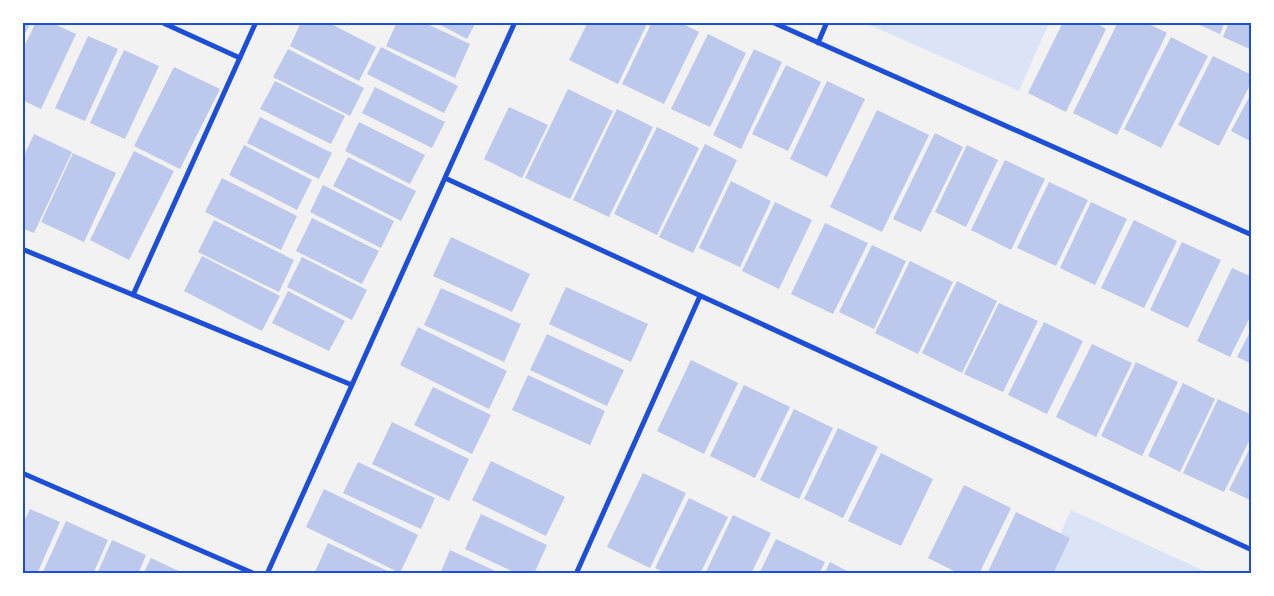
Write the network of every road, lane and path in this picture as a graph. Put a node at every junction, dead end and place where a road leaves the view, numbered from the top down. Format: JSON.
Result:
{"nodes":[{"id":1,"x":161,"y":22,"type":"edge"},
{"id":2,"x":256,"y":22,"type":"edge"},
{"id":3,"x":515,"y":22,"type":"edge"},
{"id":4,"x":772,"y":22,"type":"edge"},
{"id":5,"x":827,"y":22,"type":"edge"},
{"id":6,"x":818,"y":43,"type":"junction"},
{"id":7,"x":240,"y":58,"type":"junction"},
{"id":8,"x":445,"y":178,"type":"junction"},
{"id":9,"x":1252,"y":235,"type":"edge"},
{"id":10,"x":22,"y":249,"type":"edge"},
{"id":11,"x":133,"y":295,"type":"junction"},
{"id":12,"x":700,"y":296,"type":"junction"},
{"id":13,"x":352,"y":385,"type":"junction"},
{"id":14,"x":22,"y":473,"type":"edge"},
{"id":15,"x":1252,"y":550,"type":"edge"},
{"id":16,"x":254,"y":574,"type":"edge"},
{"id":17,"x":267,"y":574,"type":"edge"},
{"id":18,"x":576,"y":574,"type":"edge"}],
"edges":[{"from":1,"to":7,"type":"street"},
{"from":2,"to":7,"type":"street"},
{"from":3,"to":8,"type":"street"},
{"from":4,"to":6,"type":"street"},
{"from":5,"to":6,"type":"street"},
{"from":6,"to":9,"type":"street"},
{"from":7,"to":11,"type":"street"},
{"from":8,"to":12,"type":"street"},
{"from":8,"to":13,"type":"street"},
{"from":10,"to":11,"type":"street"},
{"from":11,"to":13,"type":"street"},
{"from":12,"to":15,"type":"street"},
{"from":12,"to":18,"type":"street"},
{"from":13,"to":17,"type":"street"},
{"from":14,"to":16,"type":"street"}]}
